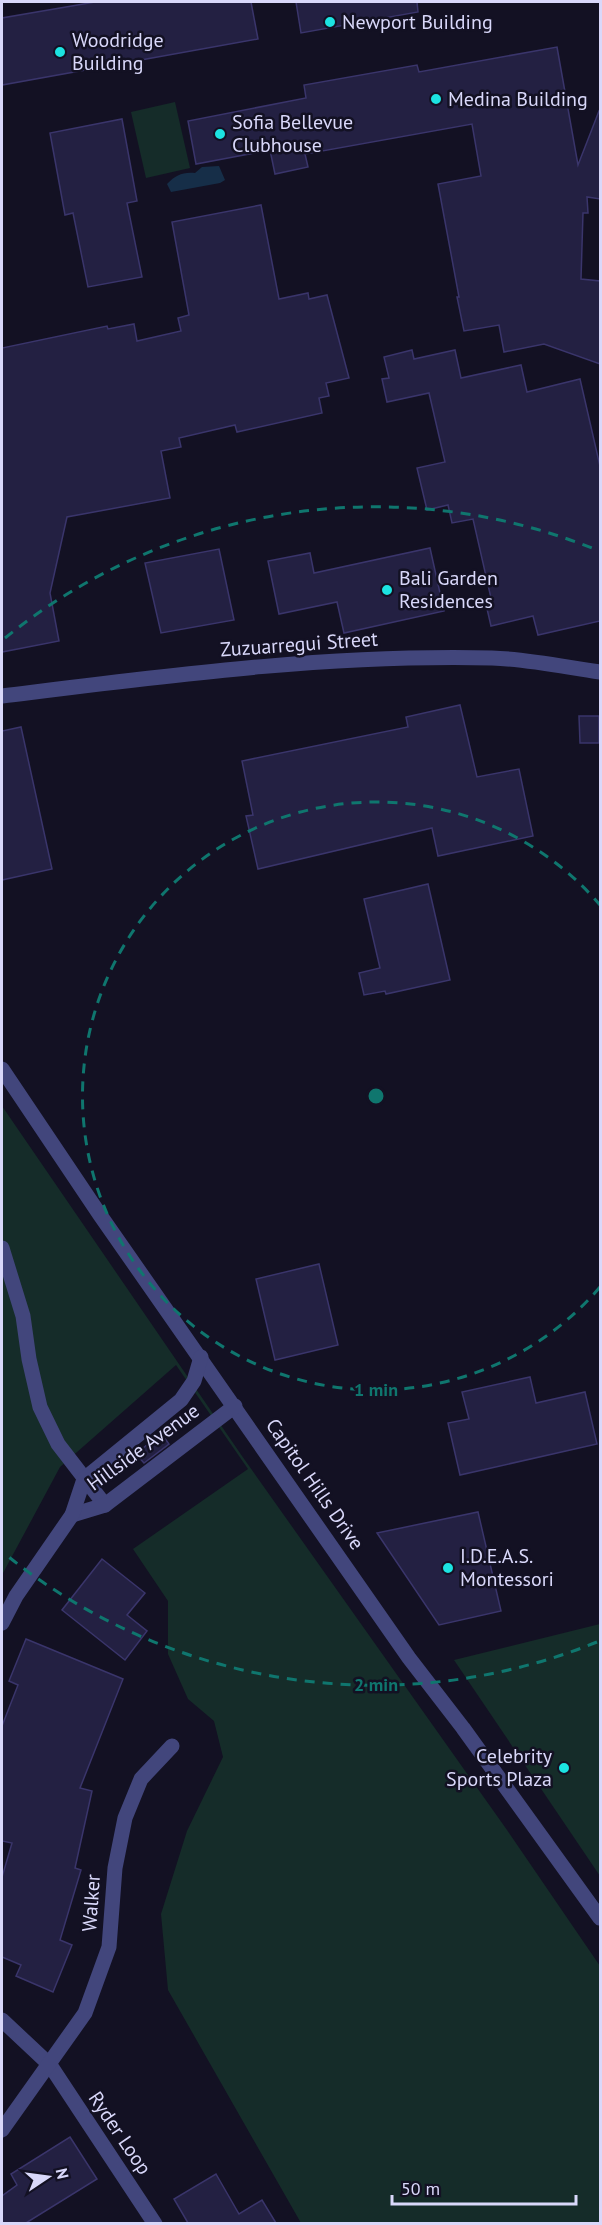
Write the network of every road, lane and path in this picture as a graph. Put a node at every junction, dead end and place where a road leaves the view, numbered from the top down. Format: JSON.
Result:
{"nodes":[{"id":1,"x":600,"y":672,"type":"edge"},
{"id":2,"x":2,"y":696,"type":"edge"},
{"id":3,"x":2,"y":1069,"type":"edge"},
{"id":4,"x":2,"y":1248,"type":"edge"},
{"id":5,"x":201,"y":1357,"type":"junction"},
{"id":6,"x":235,"y":1406,"type":"junction"},
{"id":7,"x":84,"y":1479,"type":"junction"},
{"id":8,"x":105,"y":1504,"type":"junction"},
{"id":9,"x":72,"y":1515,"type":"junction"},
{"id":10,"x":2,"y":1623,"type":"edge"},
{"id":11,"x":172,"y":1746,"type":"dead end"},
{"id":12,"x":600,"y":1918,"type":"edge"},
{"id":13,"x":2,"y":2020,"type":"edge"},
{"id":14,"x":50,"y":2065,"type":"junction"},
{"id":15,"x":2,"y":2130,"type":"edge"},
{"id":16,"x":156,"y":2223,"type":"edge"}],
"edges":[{"from":1,"to":2,"type":"street","name":"Zuzuarregui Street"},
{"from":3,"to":5,"type":"street","name":"Capitol Hills Drive"},
{"from":4,"to":7,"type":"street"},
{"from":5,"to":6,"type":"street","name":"Capitol Hills Drive"},
{"from":5,"to":7,"type":"street","name":"Hillside Avenue"},
{"from":6,"to":8,"type":"street","name":"Hillside Avenue"},
{"from":6,"to":12,"type":"street","name":"Capitol Hills Drive"},
{"from":7,"to":8,"type":"street"},
{"from":7,"to":9,"type":"street","name":"Hillside Avenue"},
{"from":8,"to":9,"type":"street","name":"Hillside Avenue"},
{"from":9,"to":10,"type":"street","name":"Hillside Avenue"},
{"from":11,"to":14,"type":"street","name":"Walker"},
{"from":13,"to":14,"type":"street","name":"Ryder Loop"},
{"from":14,"to":15,"type":"street"},
{"from":14,"to":16,"type":"street","name":"Ryder Loop"}]}
